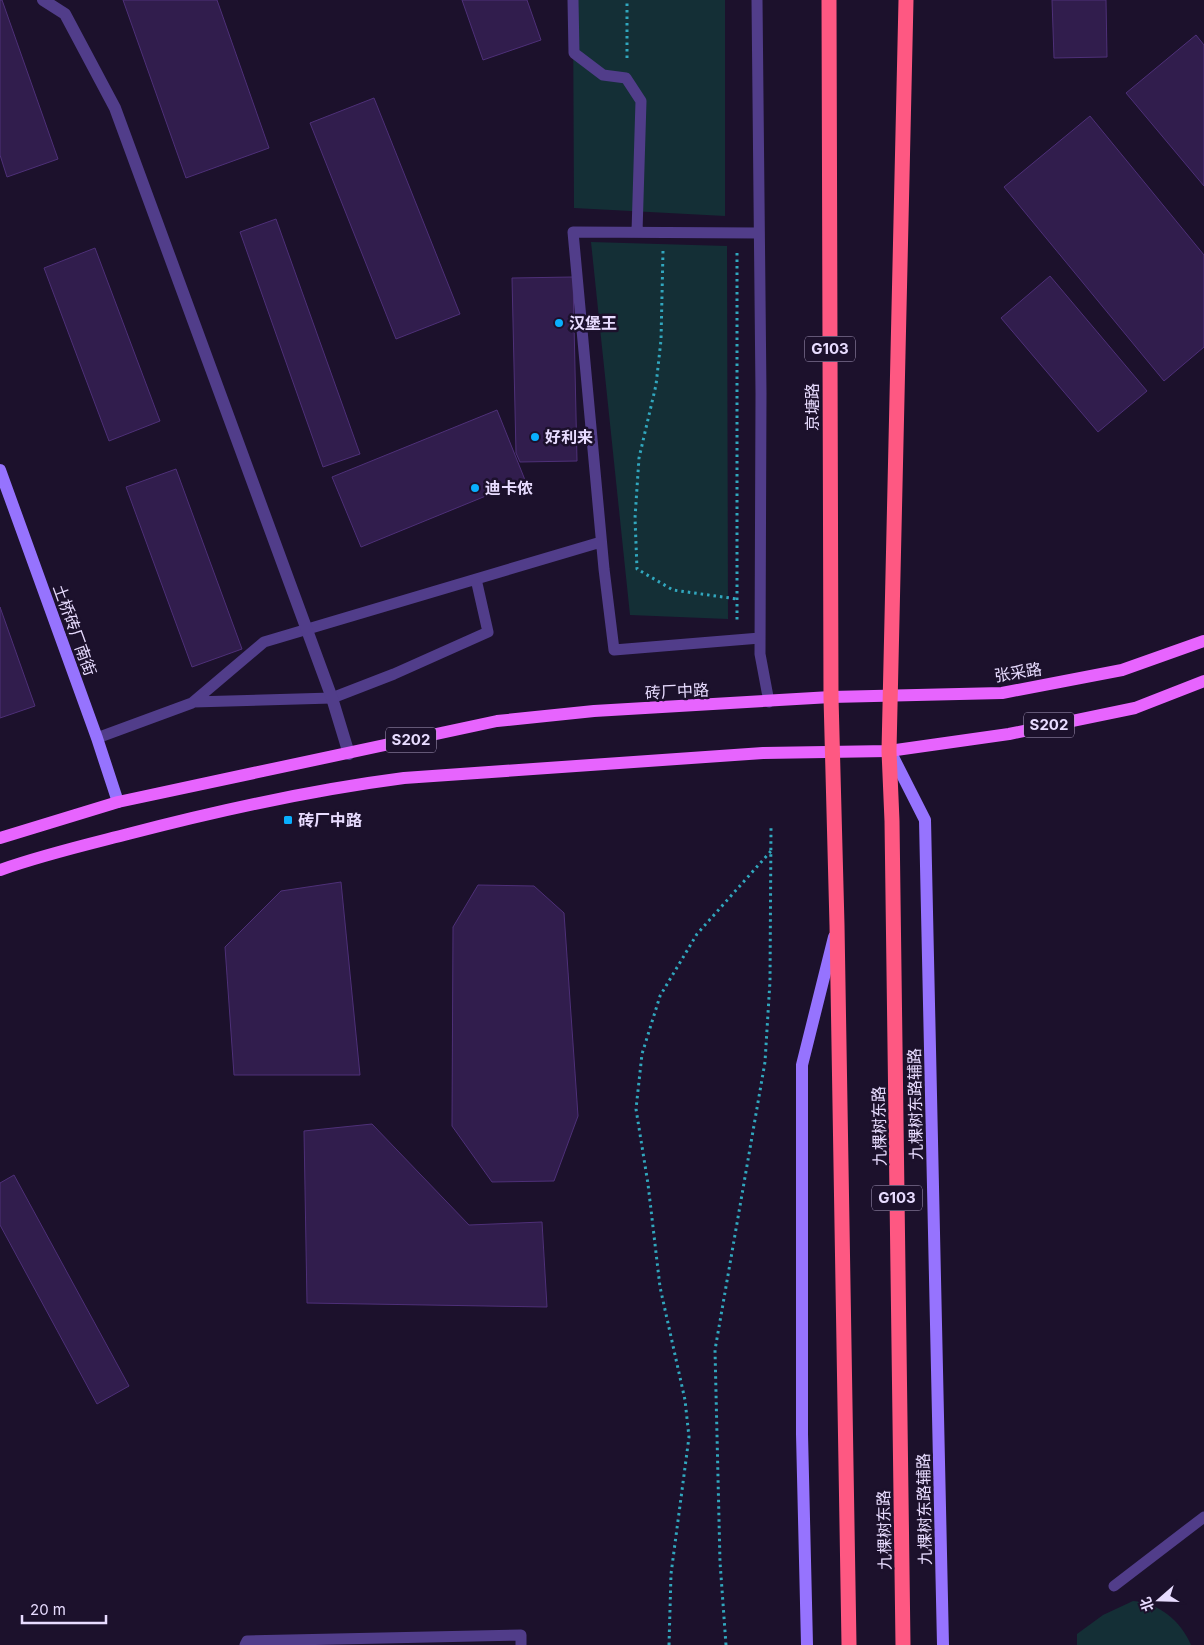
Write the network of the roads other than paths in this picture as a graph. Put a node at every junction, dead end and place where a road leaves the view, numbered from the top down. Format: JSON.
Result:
{"nodes":[{"id":1,"x":43,"y":0,"type":"edge"},
{"id":2,"x":574,"y":0,"type":"edge"},
{"id":3,"x":757,"y":0,"type":"edge"},
{"id":4,"x":828,"y":0,"type":"edge"},
{"id":5,"x":906,"y":0,"type":"edge"},
{"id":6,"x":637,"y":232,"type":"junction"},
{"id":7,"x":759,"y":233,"type":"junction"},
{"id":8,"x":0,"y":470,"type":"edge"},
{"id":9,"x":601,"y":542,"type":"junction"},
{"id":10,"x":476,"y":579,"type":"junction"},
{"id":11,"x":307,"y":629,"type":"junction"},
{"id":12,"x":760,"y":638,"type":"junction"},
{"id":13,"x":1204,"y":642,"type":"edge"},
{"id":14,"x":1204,"y":681,"type":"edge"},
{"id":15,"x":891,"y":696,"type":"junction"},
{"id":16,"x":332,"y":698,"type":"junction"},
{"id":17,"x":831,"y":698,"type":"junction"},
{"id":18,"x":193,"y":702,"type":"junction"},
{"id":19,"x":769,"y":702,"type":"junction"},
{"id":20,"x":97,"y":738,"type":"junction"},
{"id":21,"x":889,"y":751,"type":"junction"},
{"id":22,"x":833,"y":753,"type":"junction"},
{"id":23,"x":349,"y":754,"type":"junction"},
{"id":24,"x":118,"y":802,"type":"junction"},
{"id":25,"x":0,"y":838,"type":"edge"},
{"id":26,"x":0,"y":870,"type":"edge"},
{"id":27,"x":837,"y":925,"type":"junction"},
{"id":28,"x":1204,"y":1518,"type":"edge"},
{"id":29,"x":1114,"y":1586,"type":"dead end"},
{"id":30,"x":245,"y":1645,"type":"edge"},
{"id":31,"x":521,"y":1645,"type":"edge"},
{"id":32,"x":807,"y":1645,"type":"edge"},
{"id":33,"x":849,"y":1645,"type":"edge"},
{"id":34,"x":903,"y":1645,"type":"edge"},
{"id":35,"x":943,"y":1645,"type":"edge"}],
"edges":[{"from":1,"to":11,"type":"street"},
{"from":2,"to":6,"type":"lane"},
{"from":3,"to":7,"type":"lane"},
{"from":4,"to":17,"type":"highway","name":"京塘路","number":"G103"},
{"from":5,"to":15,"type":"highway","number":"G103"},
{"from":6,"to":7,"type":"lane"},
{"from":6,"to":9,"type":"lane"},
{"from":7,"to":12,"type":"lane"},
{"from":8,"to":20,"type":"street","name":"土桥砖厂南街"},
{"from":9,"to":10,"type":"lane"},
{"from":9,"to":12,"type":"lane"},
{"from":10,"to":11,"type":"lane"},
{"from":10,"to":16,"type":"lane"},
{"from":11,"to":16,"type":"street"},
{"from":11,"to":18,"type":"lane"},
{"from":12,"to":19,"type":"lane"},
{"from":13,"to":15,"type":"main road","name":"张采路","number":"S202"},
{"from":14,"to":21,"type":"main road","number":"S202"},
{"from":15,"to":17,"type":"main road","name":"张采路","number":"S202"},
{"from":15,"to":21,"type":"highway","name":"九棵树东路","number":"G103"},
{"from":16,"to":18,"type":"lane"},
{"from":16,"to":23,"type":"street"},
{"from":17,"to":19,"type":"main road","name":"砖厂中路","number":"S202"},
{"from":17,"to":22,"type":"highway","name":"京塘路","number":"G103"},
{"from":18,"to":20,"type":"lane"},
{"from":19,"to":23,"type":"main road","name":"砖厂中路","number":"S202"},
{"from":20,"to":24,"type":"street","name":"土桥砖厂南街"},
{"from":21,"to":22,"type":"main road","number":"S202"},
{"from":21,"to":34,"type":"highway","name":"九棵树东路","number":"G103"},
{"from":21,"to":35,"type":"street","name":"九棵树东路辅路"},
{"from":22,"to":26,"type":"main road","number":"S202"},
{"from":22,"to":27,"type":"highway","number":"G103"},
{"from":23,"to":24,"type":"main road","name":"砖厂中路","number":"S202"},
{"from":24,"to":25,"type":"main road","name":"砖厂中路","number":"S202"},
{"from":27,"to":32,"type":"street"},
{"from":27,"to":33,"type":"highway","number":"G103"},
{"from":28,"to":29,"type":"lane"},
{"from":30,"to":31,"type":"lane"}]}
